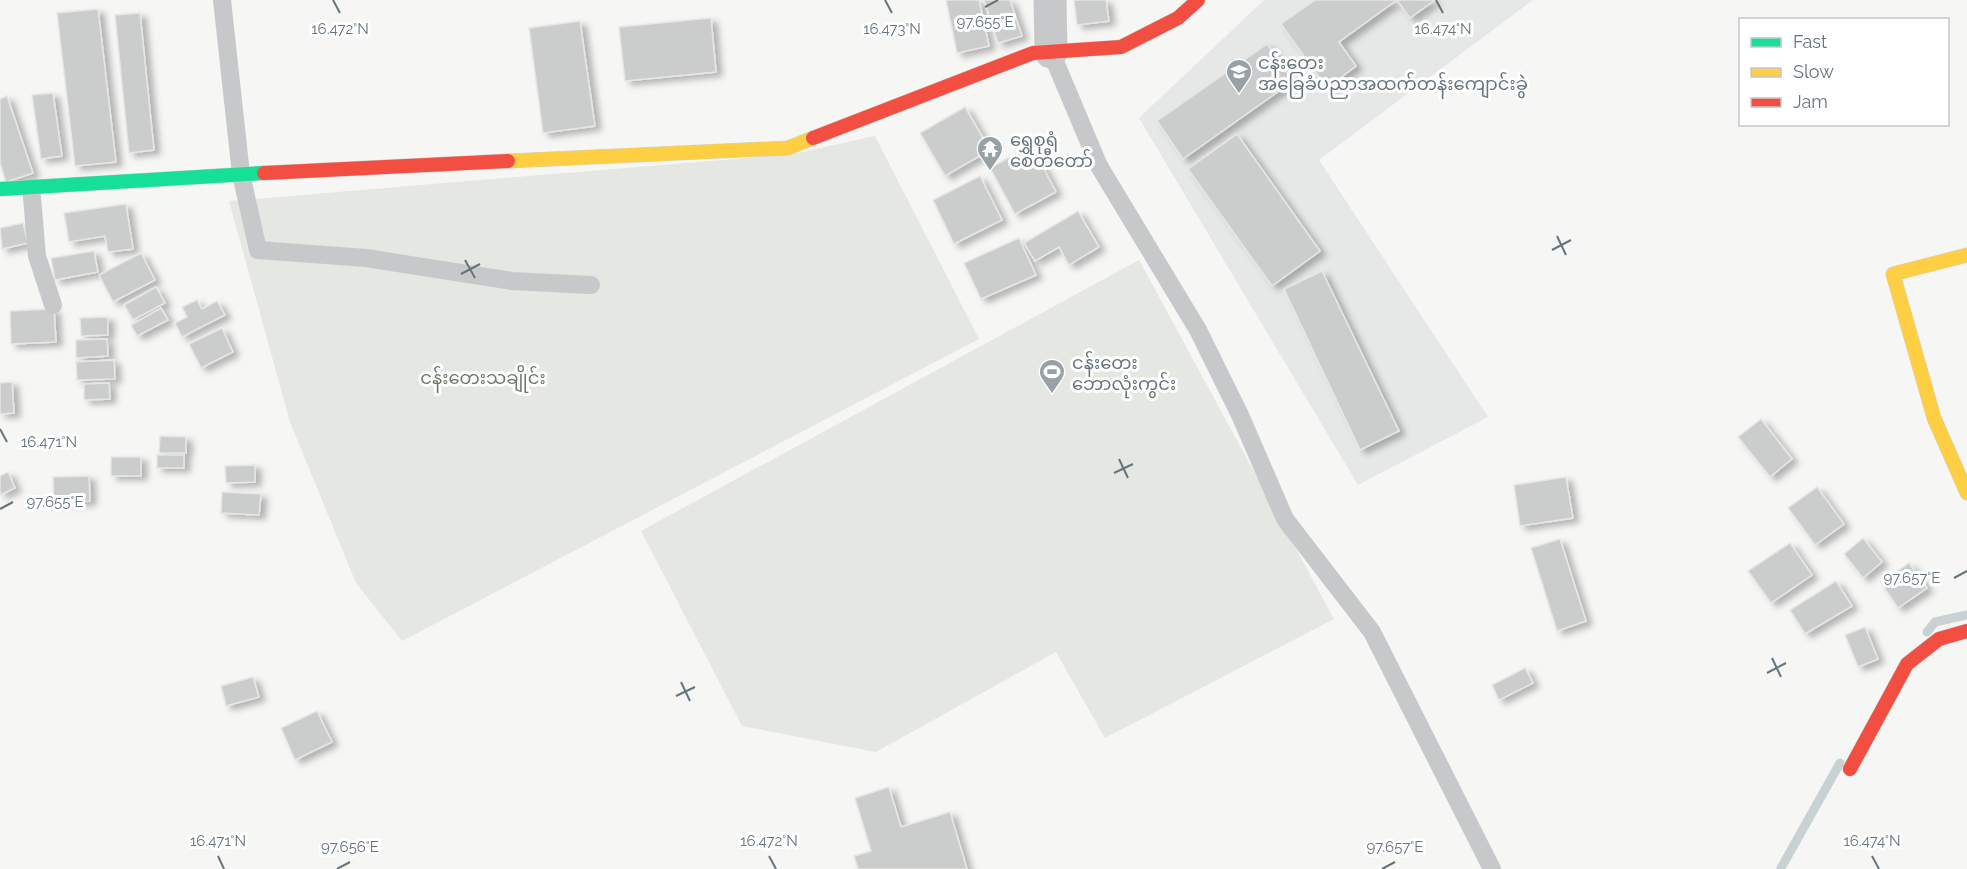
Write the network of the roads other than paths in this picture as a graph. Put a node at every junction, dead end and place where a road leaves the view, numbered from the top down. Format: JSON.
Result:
{"nodes":[{"id":1,"x":222,"y":0,"type":"edge"},
{"id":2,"x":1050,"y":0,"type":"edge"},
{"id":3,"x":1198,"y":0,"type":"edge"},
{"id":4,"x":1051,"y":52,"type":"junction"},
{"id":5,"x":241,"y":174,"type":"junction"},
{"id":6,"x":31,"y":186,"type":"junction"},
{"id":7,"x":0,"y":189,"type":"edge"},
{"id":8,"x":1967,"y":255,"type":"edge"},
{"id":9,"x":591,"y":285,"type":"dead end"},
{"id":10,"x":53,"y":305,"type":"dead end"},
{"id":11,"x":1967,"y":493,"type":"edge"},
{"id":12,"x":1967,"y":631,"type":"edge"},
{"id":13,"x":1850,"y":769,"type":"dead end"},
{"id":14,"x":1492,"y":869,"type":"edge"}],
"edges":[{"from":1,"to":5,"type":"lane"},
{"from":2,"to":4,"type":"street"},
{"from":3,"to":4,"type":"street"},
{"from":4,"to":5,"type":"street"},
{"from":4,"to":14,"type":"lane"},
{"from":5,"to":6,"type":"street"},
{"from":5,"to":9,"type":"lane"},
{"from":6,"to":7,"type":"street"},
{"from":6,"to":10,"type":"lane"},
{"from":8,"to":11,"type":"street"},
{"from":12,"to":13,"type":"street"}]}
